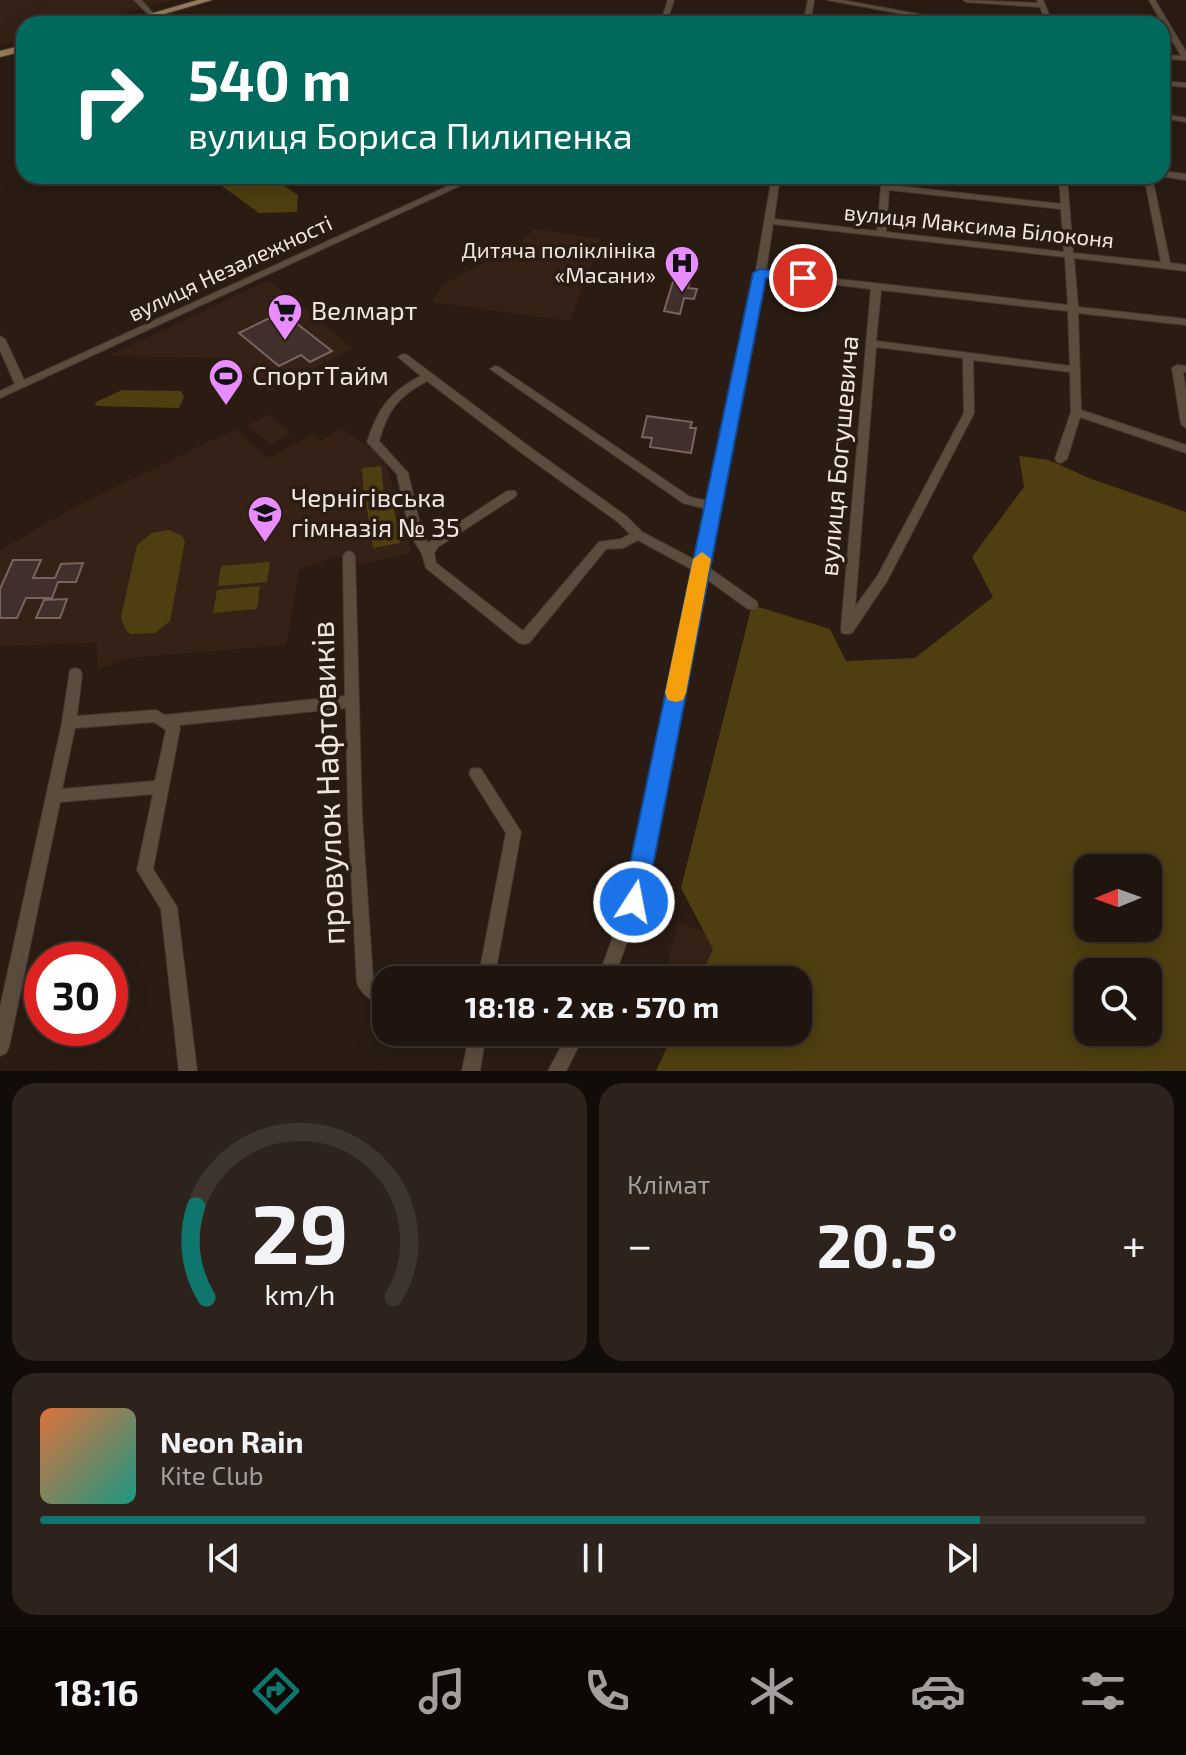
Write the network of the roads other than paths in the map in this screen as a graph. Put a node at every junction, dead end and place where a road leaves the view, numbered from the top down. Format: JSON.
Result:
{"nodes":[{"id":1,"x":137,"y":0,"type":"edge"},
{"id":2,"x":208,"y":0,"type":"edge"},
{"id":3,"x":830,"y":0,"type":"edge"},
{"id":4,"x":966,"y":0,"type":"edge"},
{"id":5,"x":1041,"y":2,"type":"edge"},
{"id":6,"x":152,"y":15,"type":"junction"},
{"id":7,"x":148,"y":16,"type":"edge"},
{"id":8,"x":923,"y":16,"type":"edge"},
{"id":9,"x":1170,"y":31,"type":"edge"},
{"id":10,"x":1186,"y":58,"type":"edge"},
{"id":11,"x":460,"y":184,"type":"edge"},
{"id":12,"x":775,"y":184,"type":"edge"},
{"id":13,"x":885,"y":184,"type":"edge"},
{"id":14,"x":1064,"y":184,"type":"edge"},
{"id":15,"x":1150,"y":184,"type":"edge"},
{"id":16,"x":885,"y":187,"type":"junction"},
{"id":17,"x":1065,"y":207,"type":"junction"},
{"id":18,"x":768,"y":221,"type":"junction"},
{"id":19,"x":881,"y":234,"type":"junction"},
{"id":20,"x":1068,"y":254,"type":"junction"},
{"id":21,"x":1166,"y":265,"type":"junction"},
{"id":22,"x":1186,"y":268,"type":"edge"},
{"id":23,"x":760,"y":273,"type":"junction"},
{"id":24,"x":876,"y":287,"type":"junction"},
{"id":25,"x":1073,"y":308,"type":"junction"},
{"id":26,"x":1186,"y":322,"type":"edge"},
{"id":27,"x":0,"y":339,"type":"edge"},
{"id":28,"x":870,"y":343,"type":"junction"},
{"id":29,"x":968,"y":355,"type":"junction"},
{"id":30,"x":403,"y":357,"type":"dead end"},
{"id":31,"x":495,"y":369,"type":"dead end"},
{"id":32,"x":1186,"y":369,"type":"edge"},
{"id":33,"x":1076,"y":370,"type":"junction"},
{"id":34,"x":428,"y":376,"type":"junction"},
{"id":35,"x":21,"y":385,"type":"junction"},
{"id":36,"x":0,"y":395,"type":"edge"},
{"id":37,"x":1076,"y":412,"type":"junction"},
{"id":38,"x":1186,"y":424,"type":"edge"},
{"id":39,"x":1186,"y":449,"type":"edge"},
{"id":40,"x":1061,"y":459,"type":"dead end"},
{"id":41,"x":511,"y":494,"type":"dead end"},
{"id":42,"x":713,"y":506,"type":"junction"},
{"id":43,"x":638,"y":535,"type":"junction"},
{"id":44,"x":428,"y":553,"type":"junction"},
{"id":45,"x":349,"y":556,"type":"dead end"},
{"id":46,"x":700,"y":568,"type":"junction"},
{"id":47,"x":752,"y":605,"type":"dead end"},
{"id":48,"x":75,"y":674,"type":"dead end"},
{"id":49,"x":353,"y":701,"type":"junction"},
{"id":50,"x":163,"y":721,"type":"junction"},
{"id":51,"x":69,"y":723,"type":"junction"},
{"id":52,"x":476,"y":774,"type":"dead end"},
{"id":53,"x":162,"y":787,"type":"junction"},
{"id":54,"x":52,"y":796,"type":"junction"},
{"id":55,"x":489,"y":966,"type":"edge"},
{"id":56,"x":610,"y":966,"type":"edge"},
{"id":57,"x":372,"y":989,"type":"edge"},
{"id":58,"x":475,"y":1046,"type":"edge"},
{"id":59,"x":570,"y":1046,"type":"edge"},
{"id":60,"x":0,"y":1047,"type":"edge"},
{"id":61,"x":188,"y":1071,"type":"edge"},
{"id":62,"x":471,"y":1071,"type":"edge"},
{"id":63,"x":557,"y":1071,"type":"edge"}],
"edges":[{"from":1,"to":6,"type":"street"},
{"from":2,"to":6,"type":"main road"},
{"from":3,"to":8,"type":"street"},
{"from":4,"to":5,"type":"street"},
{"from":6,"to":7,"type":"main road"},
{"from":9,"to":10,"type":"street"},
{"from":11,"to":35,"type":"street","name":"вулиця Незалежності"},
{"from":12,"to":18,"type":"street"},
{"from":13,"to":16,"type":"street"},
{"from":14,"to":17,"type":"street"},
{"from":15,"to":21,"type":"street"},
{"from":16,"to":17,"type":"street"},
{"from":16,"to":19,"type":"street"},
{"from":17,"to":20,"type":"street"},
{"from":18,"to":19,"type":"street","name":"вулиця Максима Білоконя"},
{"from":18,"to":23,"type":"street"},
{"from":19,"to":20,"type":"street","name":"вулиця Максима Білоконя"},
{"from":20,"to":21,"type":"street","name":"вулиця Максима Білоконя"},
{"from":20,"to":25,"type":"street"},
{"from":21,"to":22,"type":"street","name":"вулиця Максима Білоконя"},
{"from":23,"to":24,"type":"street"},
{"from":23,"to":42,"type":"street"},
{"from":24,"to":25,"type":"street"},
{"from":24,"to":28,"type":"street","name":"вулиця Богушевича"},
{"from":25,"to":26,"type":"street"},
{"from":25,"to":33,"type":"street"},
{"from":27,"to":35,"type":"street"},
{"from":28,"to":29,"type":"street"},
{"from":28,"to":29,"type":"street","name":"вулиця Богушевича"},
{"from":29,"to":33,"type":"street"},
{"from":30,"to":34,"type":"street"},
{"from":31,"to":42,"type":"street"},
{"from":32,"to":38,"type":"street"},
{"from":33,"to":37,"type":"street"},
{"from":34,"to":43,"type":"street"},
{"from":34,"to":44,"type":"street"},
{"from":35,"to":36,"type":"street","name":"вулиця Незалежності"},
{"from":37,"to":39,"type":"street"},
{"from":37,"to":40,"type":"street"},
{"from":41,"to":44,"type":"street"},
{"from":42,"to":46,"type":"street"},
{"from":43,"to":44,"type":"street"},
{"from":43,"to":46,"type":"street"},
{"from":45,"to":49,"type":"street","name":"провулок Нафтовиків"},
{"from":46,"to":47,"type":"street"},
{"from":46,"to":56,"type":"street"},
{"from":48,"to":51,"type":"street"},
{"from":49,"to":50,"type":"street"},
{"from":49,"to":57,"type":"street","name":"провулок Нафтовиків"},
{"from":50,"to":51,"type":"street"},
{"from":50,"to":53,"type":"street"},
{"from":51,"to":54,"type":"street"},
{"from":52,"to":55,"type":"street"},
{"from":53,"to":54,"type":"street"},
{"from":53,"to":61,"type":"street"},
{"from":54,"to":60,"type":"street"},
{"from":58,"to":62,"type":"street"},
{"from":59,"to":63,"type":"street"}]}
